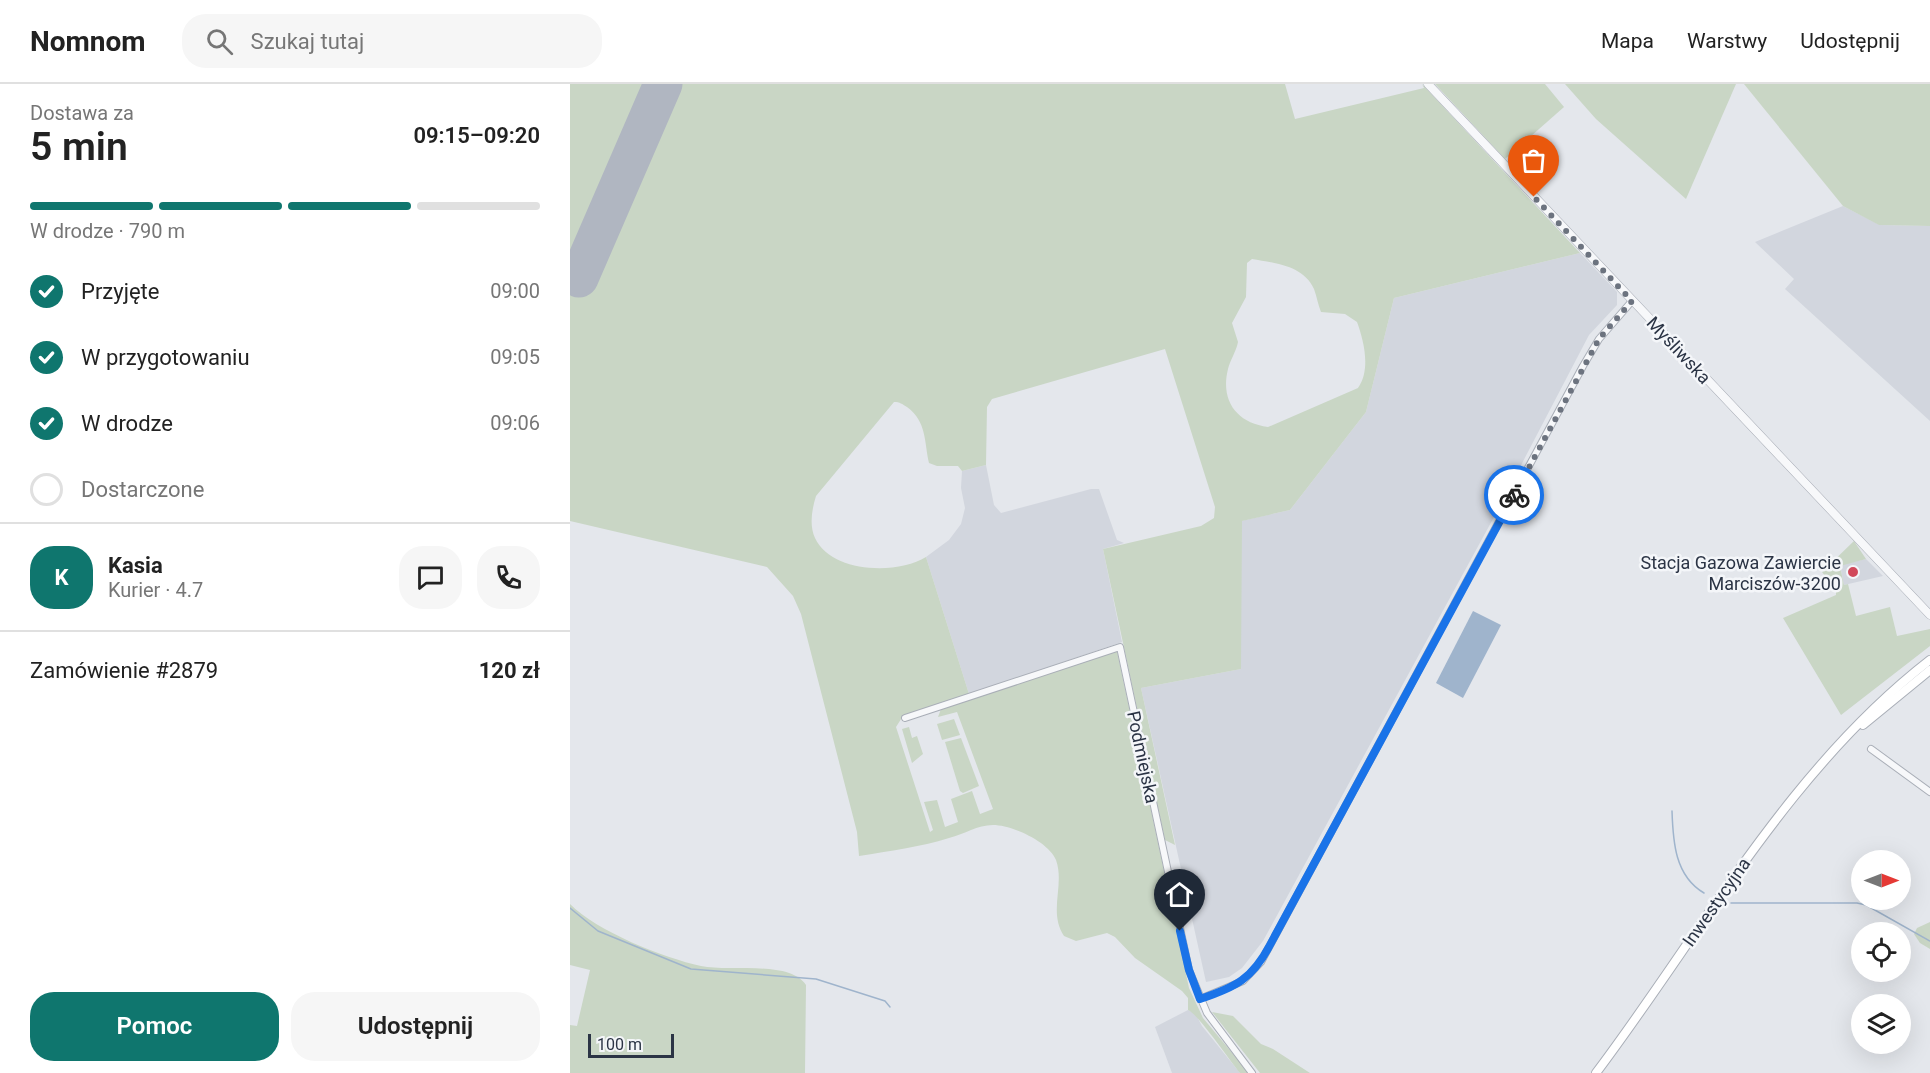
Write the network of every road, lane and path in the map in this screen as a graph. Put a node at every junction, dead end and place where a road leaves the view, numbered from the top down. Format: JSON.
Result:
{"nodes":[{"id":1,"x":1428,"y":84,"type":"edge"},
{"id":2,"x":1632,"y":301,"type":"junction"},
{"id":3,"x":1930,"y":615,"type":"edge"},
{"id":4,"x":1930,"y":660,"type":"edge"},
{"id":5,"x":1930,"y":669,"type":"edge"},
{"id":6,"x":905,"y":718,"type":"dead end"},
{"id":7,"x":1846,"y":738,"type":"junction"},
{"id":8,"x":1871,"y":749,"type":"dead end"},
{"id":9,"x":1930,"y":792,"type":"edge"},
{"id":10,"x":1200,"y":999,"type":"junction"},
{"id":11,"x":1252,"y":1073,"type":"edge"},
{"id":12,"x":1596,"y":1073,"type":"edge"}],
"edges":[{"from":1,"to":2,"type":"street","name":"Myśliwska"},
{"from":2,"to":3,"type":"street","name":"Myśliwska"},
{"from":2,"to":10,"type":"street"},
{"from":4,"to":7,"type":"main road","name":"Inwestycyjna"},
{"from":5,"to":7,"type":"main road","name":"Inwestycyjna"},
{"from":6,"to":10,"type":"street","name":"Podmiejska"},
{"from":7,"to":12,"type":"main road","name":"Inwestycyjna"},
{"from":8,"to":9,"type":"street"},
{"from":10,"to":11,"type":"street","name":"Podmiejska"}]}
